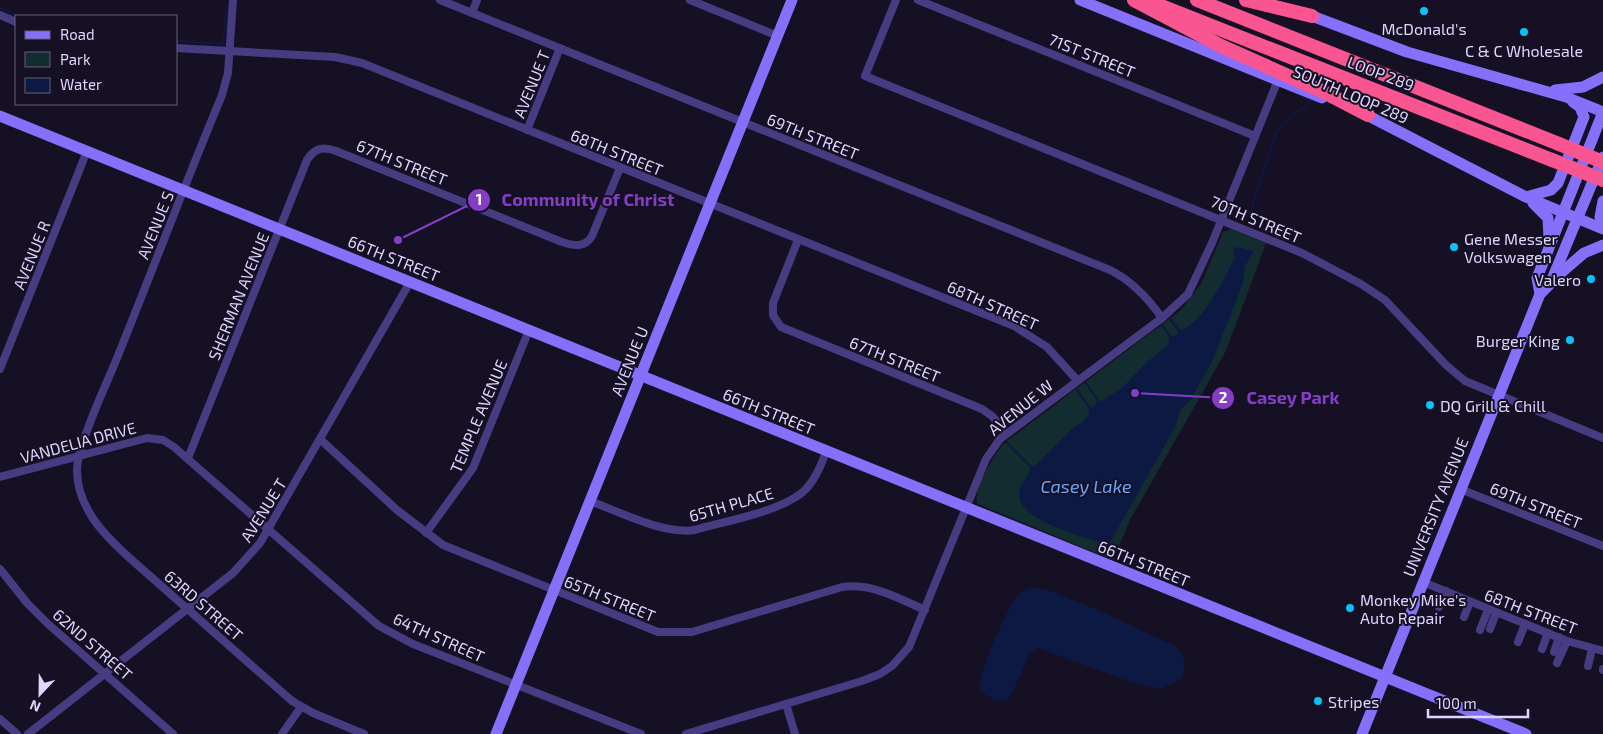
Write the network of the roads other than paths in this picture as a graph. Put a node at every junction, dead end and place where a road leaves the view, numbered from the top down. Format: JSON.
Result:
{"nodes":[{"id":1,"x":233,"y":0,"type":"edge"},
{"id":2,"x":440,"y":0,"type":"edge"},
{"id":3,"x":477,"y":0,"type":"edge"},
{"id":4,"x":690,"y":0,"type":"edge"},
{"id":5,"x":792,"y":0,"type":"edge"},
{"id":6,"x":896,"y":0,"type":"edge"},
{"id":7,"x":918,"y":0,"type":"edge"},
{"id":8,"x":1080,"y":0,"type":"edge"},
{"id":9,"x":1134,"y":0,"type":"edge"},
{"id":10,"x":1146,"y":0,"type":"edge"},
{"id":11,"x":1196,"y":0,"type":"edge"},
{"id":12,"x":1246,"y":0,"type":"edge"},
{"id":13,"x":1272,"y":0,"type":"edge"},
{"id":14,"x":472,"y":13,"type":"junction"},
{"id":15,"x":0,"y":16,"type":"edge"},
{"id":16,"x":1312,"y":16,"type":"junction"},
{"id":17,"x":15,"y":22,"type":"edge"},
{"id":18,"x":778,"y":36,"type":"junction"},
{"id":19,"x":178,"y":48,"type":"edge"},
{"id":20,"x":560,"y":48,"type":"junction"},
{"id":21,"x":230,"y":51,"type":"junction"},
{"id":22,"x":1603,"y":77,"type":"edge"},
{"id":23,"x":1278,"y":80,"type":"junction"},
{"id":24,"x":1534,"y":89,"type":"junction"},
{"id":25,"x":1566,"y":97,"type":"junction"},
{"id":26,"x":1603,"y":112,"type":"edge"},
{"id":27,"x":1368,"y":115,"type":"junction"},
{"id":28,"x":0,"y":116,"type":"edge"},
{"id":29,"x":743,"y":123,"type":"junction"},
{"id":30,"x":527,"y":130,"type":"junction"},
{"id":31,"x":1255,"y":136,"type":"junction"},
{"id":32,"x":320,"y":148,"type":"joint"},
{"id":33,"x":87,"y":151,"type":"junction"},
{"id":34,"x":1603,"y":157,"type":"edge"},
{"id":35,"x":1603,"y":162,"type":"edge"},
{"id":36,"x":620,"y":168,"type":"junction"},
{"id":37,"x":1603,"y":180,"type":"edge"},
{"id":38,"x":184,"y":190,"type":"junction"},
{"id":39,"x":1526,"y":197,"type":"junction"},
{"id":40,"x":1603,"y":201,"type":"edge"},
{"id":41,"x":710,"y":204,"type":"junction"},
{"id":42,"x":1562,"y":213,"type":"junction"},
{"id":43,"x":1222,"y":219,"type":"junction"},
{"id":44,"x":1578,"y":219,"type":"junction"},
{"id":45,"x":1603,"y":224,"type":"edge"},
{"id":46,"x":279,"y":229,"type":"junction"},
{"id":47,"x":1603,"y":229,"type":"edge"},
{"id":48,"x":798,"y":240,"type":"junction"},
{"id":49,"x":1603,"y":245,"type":"edge"},
{"id":50,"x":1548,"y":248,"type":"junction"},
{"id":51,"x":410,"y":282,"type":"junction"},
{"id":52,"x":1550,"y":284,"type":"junction"},
{"id":53,"x":1540,"y":294,"type":"junction"},
{"id":54,"x":1162,"y":318,"type":"junction"},
{"id":55,"x":529,"y":330,"type":"junction"},
{"id":56,"x":0,"y":369,"type":"edge"},
{"id":57,"x":641,"y":375,"type":"junction"},
{"id":58,"x":1077,"y":380,"type":"junction"},
{"id":59,"x":1498,"y":396,"type":"junction"},
{"id":60,"x":1006,"y":432,"type":"junction"},
{"id":61,"x":1603,"y":438,"type":"edge"},
{"id":62,"x":321,"y":440,"type":"junction"},
{"id":63,"x":826,"y":452,"type":"junction"},
{"id":64,"x":80,"y":454,"type":"junction"},
{"id":65,"x":188,"y":458,"type":"junction"},
{"id":66,"x":0,"y":477,"type":"edge"},
{"id":67,"x":1460,"y":490,"type":"junction"},
{"id":68,"x":590,"y":501,"type":"junction"},
{"id":69,"x":965,"y":508,"type":"junction"},
{"id":70,"x":268,"y":529,"type":"junction"},
{"id":71,"x":426,"y":533,"type":"junction"},
{"id":72,"x":1603,"y":546,"type":"edge"},
{"id":73,"x":0,"y":569,"type":"edge"},
{"id":74,"x":1423,"y":582,"type":"junction"},
{"id":75,"x":554,"y":590,"type":"junction"},
{"id":76,"x":1446,"y":591,"type":"junction"},
{"id":77,"x":1470,"y":602,"type":"junction"},
{"id":78,"x":1439,"y":608,"type":"dead end"},
{"id":79,"x":188,"y":609,"type":"junction"},
{"id":80,"x":925,"y":610,"type":"junction"},
{"id":81,"x":1492,"y":612,"type":"junction"},
{"id":82,"x":1464,"y":617,"type":"dead end"},
{"id":83,"x":1525,"y":624,"type":"junction"},
{"id":84,"x":1490,"y":629,"type":"dead end"},
{"id":85,"x":1480,"y":630,"type":"dead end"},
{"id":86,"x":1548,"y":633,"type":"junction"},
{"id":87,"x":1563,"y":639,"type":"junction"},
{"id":88,"x":1518,"y":642,"type":"dead end"},
{"id":89,"x":1542,"y":649,"type":"dead end"},
{"id":90,"x":1592,"y":649,"type":"junction"},
{"id":91,"x":1603,"y":651,"type":"edge"},
{"id":92,"x":1554,"y":652,"type":"dead end"},
{"id":93,"x":1557,"y":663,"type":"dead end"},
{"id":94,"x":1588,"y":666,"type":"dead end"},
{"id":95,"x":106,"y":674,"type":"junction"},
{"id":96,"x":1385,"y":677,"type":"junction"},
{"id":97,"x":516,"y":685,"type":"junction"},
{"id":98,"x":786,"y":704,"type":"junction"},
{"id":99,"x":301,"y":707,"type":"junction"},
{"id":100,"x":0,"y":719,"type":"edge"},
{"id":101,"x":17,"y":734,"type":"edge"},
{"id":102,"x":28,"y":734,"type":"edge"},
{"id":103,"x":174,"y":734,"type":"edge"},
{"id":104,"x":282,"y":734,"type":"edge"},
{"id":105,"x":364,"y":734,"type":"edge"},
{"id":106,"x":496,"y":734,"type":"edge"},
{"id":107,"x":641,"y":734,"type":"edge"},
{"id":108,"x":686,"y":734,"type":"edge"},
{"id":109,"x":795,"y":734,"type":"edge"},
{"id":110,"x":1362,"y":734,"type":"edge"},
{"id":111,"x":1526,"y":734,"type":"edge"}],
"edges":[{"from":1,"to":21,"type":"street","name":"AVENUE S"},
{"from":2,"to":14,"type":"street","name":"69TH STREET"},
{"from":3,"to":14,"type":"street"},
{"from":4,"to":18,"type":"street"},
{"from":5,"to":18,"type":"street","name":"AVENUE U"},
{"from":6,"to":43,"type":"street","name":"70TH STREET"},
{"from":7,"to":31,"type":"street","name":"71ST STREET"},
{"from":8,"to":23,"type":"street","name":"SOUTH LOOP 289"},
{"from":9,"to":27,"type":"highway"},
{"from":10,"to":37,"type":"highway","name":"LOOP 289","bridge":true},
{"from":11,"to":35,"type":"highway","name":"LOOP 289","bridge":true},
{"from":12,"to":16,"type":"highway"},
{"from":13,"to":16,"type":"street"},
{"from":14,"to":20,"type":"street","name":"69TH STREET"},
{"from":15,"to":17,"type":"street"},
{"from":16,"to":24,"type":"street"},
{"from":18,"to":29,"type":"street","name":"AVENUE U"},
{"from":19,"to":21,"type":"street","name":"68TH STREET"},
{"from":20,"to":29,"type":"street","name":"69TH STREET"},
{"from":20,"to":30,"type":"street","name":"AVENUE T"},
{"from":21,"to":30,"type":"street","name":"68TH STREET"},
{"from":21,"to":38,"type":"street","name":"AVENUE S"},
{"from":22,"to":24,"type":"street"},
{"from":23,"to":27,"type":"street","name":"SOUTH LOOP 289"},
{"from":23,"to":31,"type":"street","name":"AVENUE W"},
{"from":24,"to":25,"type":"street"},
{"from":25,"to":26,"type":"street"},
{"from":25,"to":39,"type":"street"},
{"from":26,"to":42,"type":"street","name":"UNIVERSITY AVENUE"},
{"from":27,"to":39,"type":"street","name":"SOUTH LOOP 289"},
{"from":28,"to":33,"type":"street","name":"66TH STREET"},
{"from":29,"to":41,"type":"street","name":"AVENUE U"},
{"from":29,"to":54,"type":"street","name":"69TH STREET"},
{"from":30,"to":36,"type":"street","name":"68TH STREET"},
{"from":31,"to":43,"type":"street","name":"AVENUE W"},
{"from":32,"to":36,"type":"street","name":"67TH STREET"},
{"from":32,"to":46,"type":"street","name":"SHERMAN AVENUE"},
{"from":33,"to":38,"type":"street","name":"66TH STREET"},
{"from":33,"to":56,"type":"street","name":"AVENUE R"},
{"from":34,"to":44,"type":"street","name":"UNIVERSITY AVENUE"},
{"from":36,"to":41,"type":"street","name":"68TH STREET"},
{"from":38,"to":46,"type":"street","name":"66TH STREET"},
{"from":38,"to":64,"type":"street","name":"AVENUE S"},
{"from":39,"to":42,"type":"street","name":"SOUTH LOOP 289"},
{"from":39,"to":50,"type":"street"},
{"from":40,"to":45,"type":"street"},
{"from":41,"to":48,"type":"street","name":"68TH STREET"},
{"from":41,"to":57,"type":"street","name":"AVENUE U"},
{"from":42,"to":44,"type":"street","name":"SOUTH LOOP 289"},
{"from":42,"to":50,"type":"street","name":"UNIVERSITY AVENUE"},
{"from":43,"to":54,"type":"street","name":"AVENUE W"},
{"from":43,"to":59,"type":"street","name":"70TH STREET"},
{"from":44,"to":47,"type":"street","name":"SOUTH LOOP 289"},
{"from":44,"to":52,"type":"street","name":"UNIVERSITY AVENUE"},
{"from":46,"to":51,"type":"street","name":"66TH STREET"},
{"from":46,"to":65,"type":"street","name":"SHERMAN AVENUE"},
{"from":48,"to":58,"type":"street","name":"68TH STREET"},
{"from":48,"to":60,"type":"street","name":"67TH STREET"},
{"from":49,"to":52,"type":"street"},
{"from":50,"to":53,"type":"street","name":"UNIVERSITY AVENUE"},
{"from":51,"to":55,"type":"street","name":"66TH STREET"},
{"from":51,"to":62,"type":"street","name":"AVENUE T"},
{"from":52,"to":53,"type":"street","name":"UNIVERSITY AVENUE"},
{"from":53,"to":59,"type":"street","name":"UNIVERSITY AVENUE"},
{"from":54,"to":58,"type":"street","name":"AVENUE W"},
{"from":55,"to":57,"type":"street","name":"66TH STREET"},
{"from":55,"to":71,"type":"street","name":"TEMPLE AVENUE"},
{"from":57,"to":63,"type":"street","name":"66TH STREET"},
{"from":57,"to":68,"type":"street","name":"AVENUE U"},
{"from":58,"to":60,"type":"street","name":"AVENUE W"},
{"from":59,"to":61,"type":"street","name":"70TH STREET"},
{"from":59,"to":67,"type":"street","name":"UNIVERSITY AVENUE"},
{"from":60,"to":69,"type":"street","name":"AVENUE W"},
{"from":62,"to":70,"type":"street","name":"AVENUE T"},
{"from":62,"to":71,"type":"street","name":"65TH STREET"},
{"from":63,"to":68,"type":"street","name":"65TH PLACE"},
{"from":63,"to":69,"type":"street","name":"66TH STREET"},
{"from":64,"to":65,"type":"street","name":"VANDELIA DRIVE"},
{"from":64,"to":66,"type":"street","name":"VANDELIA DRIVE"},
{"from":64,"to":79,"type":"street","name":"63RD STREET"},
{"from":65,"to":70,"type":"street","name":"64TH STREET"},
{"from":67,"to":72,"type":"street","name":"69TH STREET"},
{"from":67,"to":74,"type":"street","name":"UNIVERSITY AVENUE"},
{"from":68,"to":75,"type":"street","name":"AVENUE U"},
{"from":69,"to":80,"type":"street","name":"AVENUE W"},
{"from":69,"to":96,"type":"street","name":"66TH STREET"},
{"from":70,"to":79,"type":"street","name":"AVENUE T"},
{"from":70,"to":97,"type":"street","name":"64TH STREET"},
{"from":71,"to":75,"type":"street","name":"65TH STREET"},
{"from":73,"to":95,"type":"street","name":"62ND STREET"},
{"from":74,"to":76,"type":"street","name":"68TH STREET"},
{"from":74,"to":96,"type":"street","name":"UNIVERSITY AVENUE"},
{"from":75,"to":80,"type":"street","name":"65TH STREET"},
{"from":75,"to":97,"type":"street","name":"AVENUE U"},
{"from":76,"to":77,"type":"street","name":"68TH STREET"},
{"from":76,"to":78,"type":"street"},
{"from":77,"to":81,"type":"street","name":"68TH STREET"},
{"from":77,"to":82,"type":"street"},
{"from":79,"to":95,"type":"street","name":"AVENUE T"},
{"from":79,"to":99,"type":"street","name":"63RD STREET"},
{"from":80,"to":98,"type":"street","name":"AVENUE W"},
{"from":81,"to":83,"type":"street","name":"68TH STREET"},
{"from":81,"to":84,"type":"street"},
{"from":81,"to":85,"type":"street"},
{"from":83,"to":86,"type":"street","name":"68TH STREET"},
{"from":83,"to":88,"type":"street"},
{"from":86,"to":87,"type":"street","name":"68TH STREET"},
{"from":86,"to":89,"type":"street"},
{"from":87,"to":90,"type":"street","name":"68TH STREET"},
{"from":87,"to":92,"type":"street"},
{"from":87,"to":93,"type":"street"},
{"from":90,"to":91,"type":"street","name":"68TH STREET"},
{"from":90,"to":94,"type":"street"},
{"from":95,"to":102,"type":"street","name":"AVENUE T"},
{"from":95,"to":103,"type":"street","name":"62ND STREET"},
{"from":96,"to":110,"type":"street","name":"UNIVERSITY AVENUE"},
{"from":96,"to":111,"type":"street","name":"66TH STREET"},
{"from":97,"to":106,"type":"street","name":"AVENUE U"},
{"from":97,"to":107,"type":"street","name":"64TH STREET"},
{"from":98,"to":108,"type":"street"},
{"from":98,"to":109,"type":"street"},
{"from":99,"to":104,"type":"street"},
{"from":99,"to":105,"type":"street","name":"63RD STREET"},
{"from":100,"to":101,"type":"street"}]}
